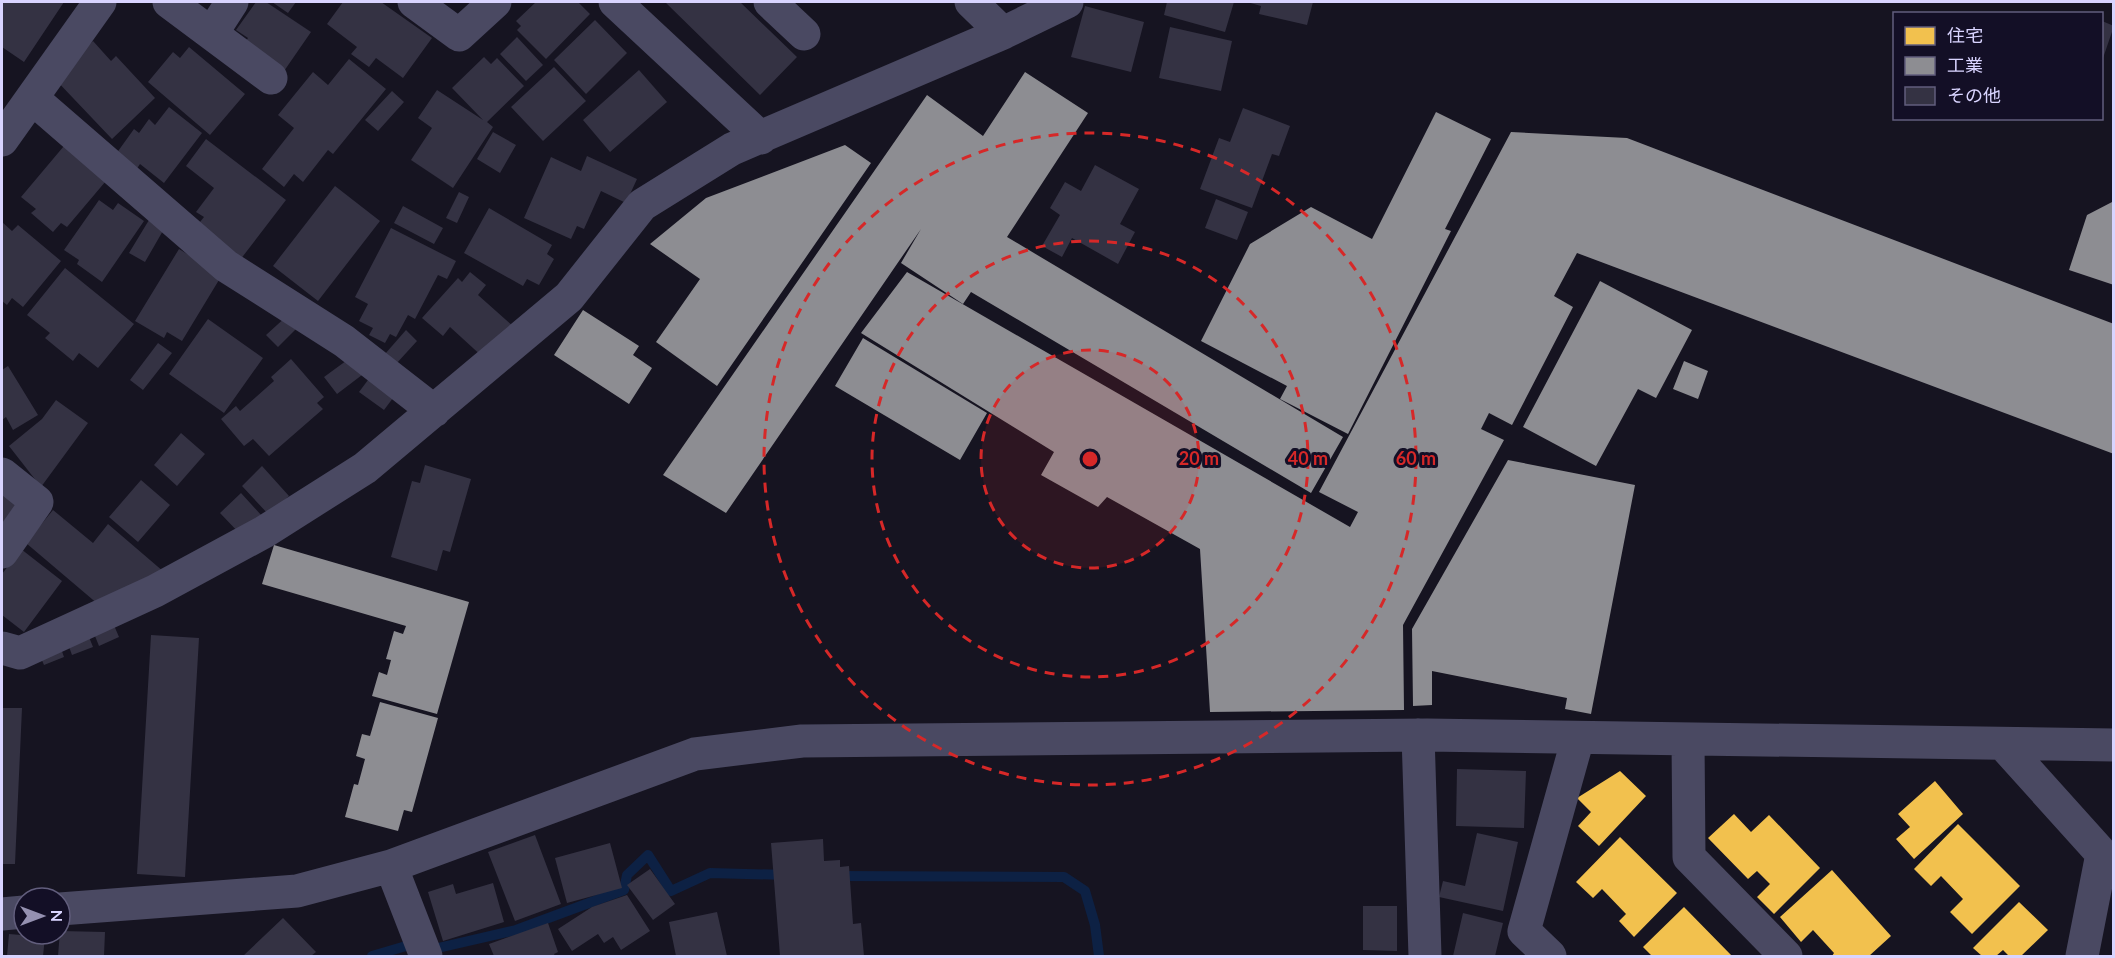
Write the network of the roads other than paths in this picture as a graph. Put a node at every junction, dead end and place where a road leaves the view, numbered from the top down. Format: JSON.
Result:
{"nodes":[{"id":1,"x":100,"y":2,"type":"edge"},
{"id":2,"x":169,"y":2,"type":"edge"},
{"id":3,"x":232,"y":2,"type":"edge"},
{"id":4,"x":414,"y":2,"type":"edge"},
{"id":5,"x":495,"y":2,"type":"edge"},
{"id":6,"x":615,"y":2,"type":"edge"},
{"id":7,"x":770,"y":2,"type":"edge"},
{"id":8,"x":971,"y":2,"type":"edge"},
{"id":9,"x":1067,"y":2,"type":"edge"},
{"id":10,"x":212,"y":33,"type":"junction"},
{"id":11,"x":1003,"y":33,"type":"junction"},
{"id":12,"x":804,"y":34,"type":"dead end"},
{"id":13,"x":271,"y":78,"type":"dead end"},
{"id":14,"x":32,"y":98,"type":"junction"},
{"id":15,"x":760,"y":138,"type":"junction"},
{"id":16,"x":2,"y":140,"type":"edge"},
{"id":17,"x":434,"y":411,"type":"junction"},
{"id":18,"x":2,"y":474,"type":"edge"},
{"id":19,"x":2,"y":552,"type":"edge"},
{"id":20,"x":2,"y":648,"type":"edge"},
{"id":21,"x":1418,"y":735,"type":"junction"},
{"id":22,"x":1578,"y":738,"type":"junction"},
{"id":23,"x":1688,"y":739,"type":"junction"},
{"id":24,"x":2003,"y":744,"type":"junction"},
{"id":25,"x":2114,"y":745,"type":"edge"},
{"id":26,"x":391,"y":866,"type":"junction"},
{"id":27,"x":72,"y":908,"type":"edge"},
{"id":28,"x":426,"y":957,"type":"edge"},
{"id":29,"x":1425,"y":957,"type":"edge"},
{"id":30,"x":1550,"y":957,"type":"edge"},
{"id":31,"x":1786,"y":957,"type":"edge"},
{"id":32,"x":2082,"y":957,"type":"edge"}],
"edges":[{"from":1,"to":14,"type":"street"},
{"from":2,"to":10,"type":"street"},
{"from":3,"to":10,"type":"street"},
{"from":4,"to":5,"type":"street"},
{"from":6,"to":15,"type":"street"},
{"from":7,"to":12,"type":"street"},
{"from":8,"to":11,"type":"street"},
{"from":9,"to":11,"type":"street"},
{"from":10,"to":13,"type":"street"},
{"from":11,"to":15,"type":"street"},
{"from":14,"to":16,"type":"street"},
{"from":14,"to":17,"type":"street"},
{"from":15,"to":17,"type":"street"},
{"from":17,"to":20,"type":"street"},
{"from":18,"to":19,"type":"street"},
{"from":21,"to":22,"type":"street"},
{"from":21,"to":26,"type":"street"},
{"from":21,"to":29,"type":"street"},
{"from":22,"to":23,"type":"street"},
{"from":22,"to":30,"type":"street"},
{"from":23,"to":24,"type":"street"},
{"from":23,"to":31,"type":"street"},
{"from":24,"to":25,"type":"street"},
{"from":24,"to":32,"type":"street"},
{"from":26,"to":27,"type":"street"},
{"from":26,"to":28,"type":"street"}]}
